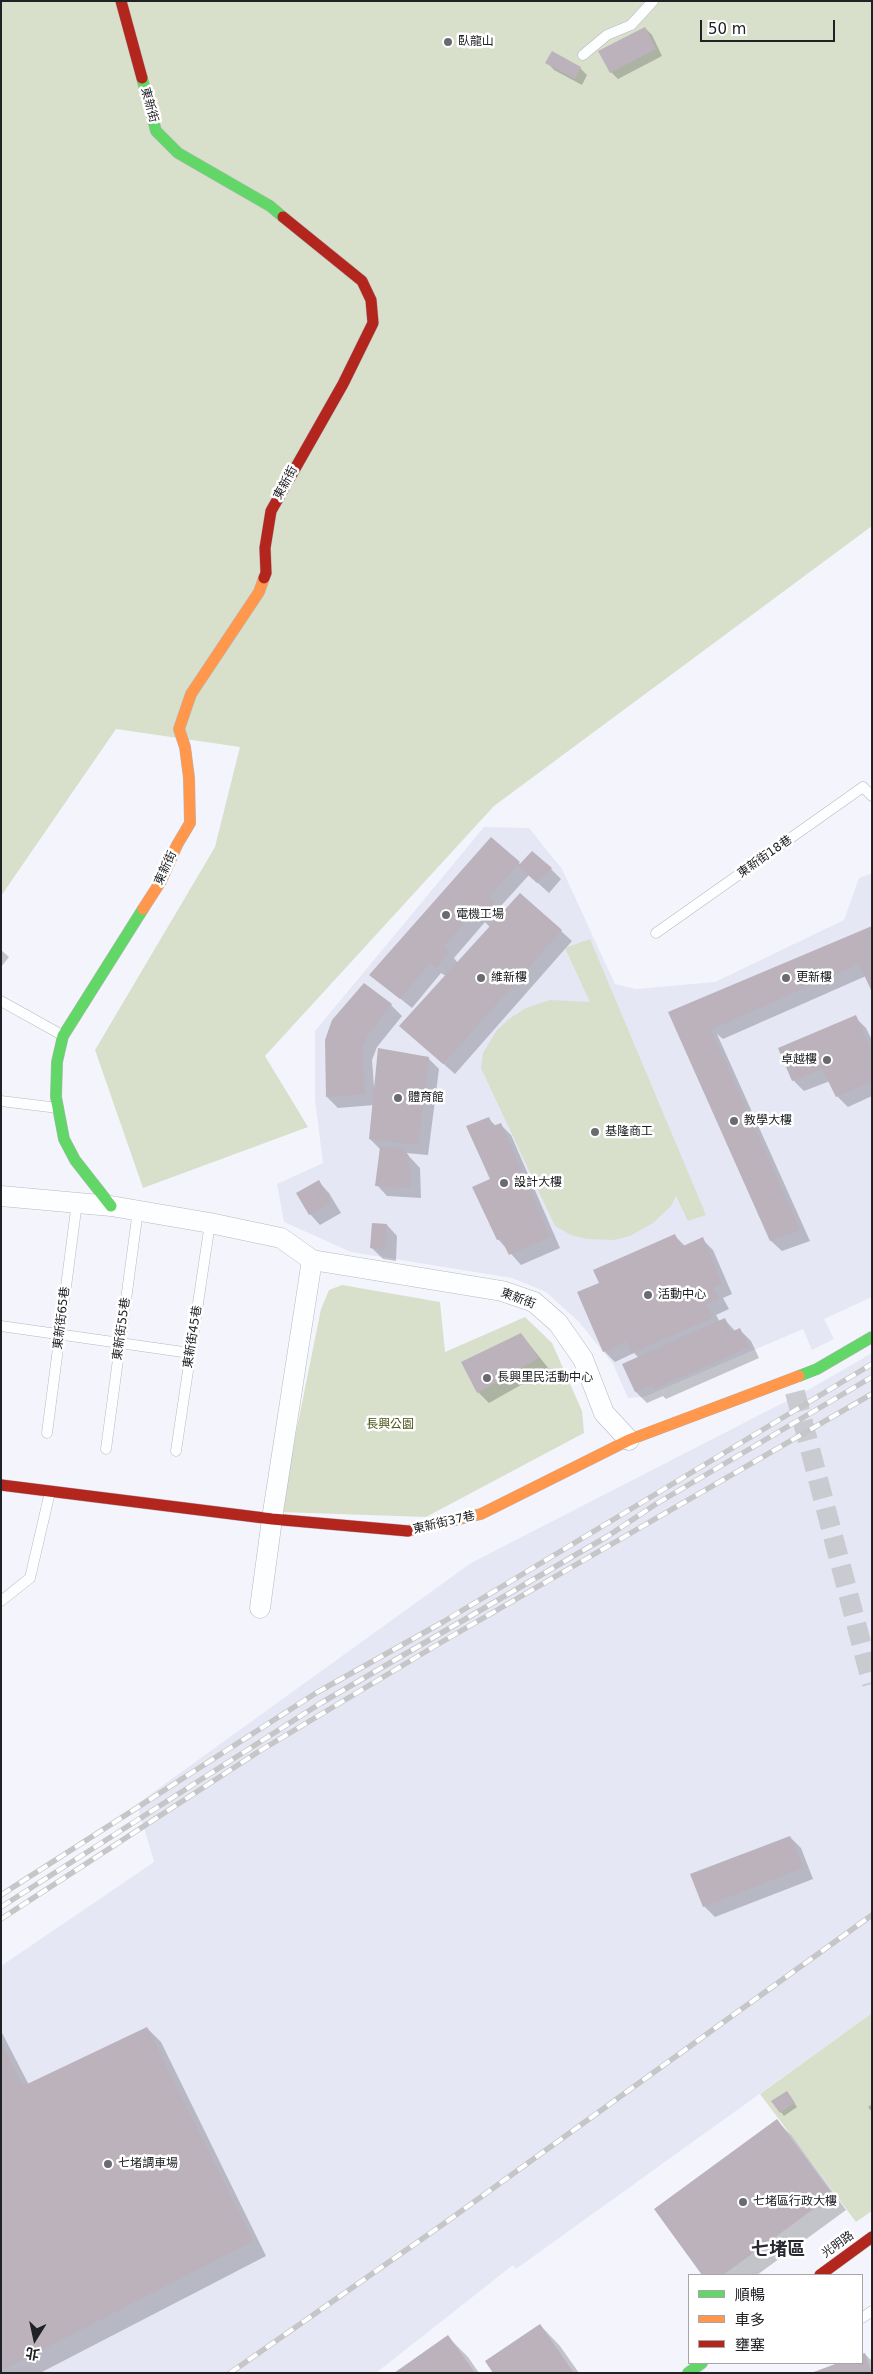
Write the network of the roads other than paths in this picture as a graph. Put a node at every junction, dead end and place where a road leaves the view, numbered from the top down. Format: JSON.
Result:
{"nodes":[{"id":1,"x":121,"y":1,"type":"edge"},
{"id":2,"x":653,"y":1,"type":"edge"},
{"id":3,"x":583,"y":55,"type":"dead end"},
{"id":4,"x":872,"y":796,"type":"edge"},
{"id":5,"x":656,"y":933,"type":"dead end"},
{"id":6,"x":1,"y":1002,"type":"edge"},
{"id":7,"x":63,"y":1036,"type":"junction"},
{"id":8,"x":1,"y":1101,"type":"edge"},
{"id":9,"x":58,"y":1108,"type":"junction"},
{"id":10,"x":1,"y":1196,"type":"edge"},
{"id":11,"x":77,"y":1202,"type":"junction"},
{"id":12,"x":112,"y":1206,"type":"junction"},
{"id":13,"x":138,"y":1210,"type":"junction"},
{"id":14,"x":210,"y":1223,"type":"junction"},
{"id":15,"x":312,"y":1260,"type":"junction"},
{"id":16,"x":1,"y":1326,"type":"edge"},
{"id":17,"x":60,"y":1334,"type":"junction"},
{"id":18,"x":872,"y":1337,"type":"edge"},
{"id":19,"x":121,"y":1342,"type":"junction"},
{"id":20,"x":190,"y":1353,"type":"junction"},
{"id":21,"x":47,"y":1433,"type":"dead end"},
{"id":22,"x":629,"y":1440,"type":"junction"},
{"id":23,"x":106,"y":1449,"type":"dead end"},
{"id":24,"x":176,"y":1451,"type":"dead end"},
{"id":25,"x":1,"y":1485,"type":"edge"},
{"id":26,"x":50,"y":1491,"type":"junction"},
{"id":27,"x":272,"y":1519,"type":"junction"},
{"id":28,"x":1,"y":1602,"type":"edge"},
{"id":29,"x":260,"y":1608,"type":"dead end"},
{"id":30,"x":872,"y":2237,"type":"edge"},
{"id":31,"x":821,"y":2274,"type":"edge"},
{"id":32,"x":701,"y":2364,"type":"edge"},
{"id":33,"x":688,"y":2373,"type":"edge"}],
"edges":[{"from":1,"to":7,"type":"street","name":"東新街"},
{"from":2,"to":3,"type":"lane"},
{"from":4,"to":5,"type":"lane","name":"東新街18巷"},
{"from":6,"to":7,"type":"lane"},
{"from":7,"to":9,"type":"street","name":"東新街"},
{"from":8,"to":9,"type":"lane"},
{"from":9,"to":12,"type":"street","name":"東新街"},
{"from":10,"to":11,"type":"street","name":"東新街"},
{"from":11,"to":12,"type":"street","name":"東新街"},
{"from":11,"to":17,"type":"lane","name":"東新街65巷"},
{"from":12,"to":13,"type":"street","name":"東新街"},
{"from":13,"to":14,"type":"street","name":"東新街"},
{"from":13,"to":19,"type":"lane","name":"東新街55巷"},
{"from":14,"to":15,"type":"street","name":"東新街"},
{"from":14,"to":20,"type":"lane","name":"東新街45巷"},
{"from":15,"to":22,"type":"street","name":"東新街"},
{"from":15,"to":27,"type":"street"},
{"from":16,"to":17,"type":"lane"},
{"from":17,"to":19,"type":"lane"},
{"from":17,"to":21,"type":"lane","name":"東新街65巷"},
{"from":18,"to":22,"type":"street"},
{"from":19,"to":20,"type":"lane"},
{"from":19,"to":23,"type":"lane","name":"東新街55巷"},
{"from":20,"to":24,"type":"lane","name":"東新街45巷"},
{"from":22,"to":27,"type":"street","name":"東新街37巷"},
{"from":25,"to":26,"type":"street","name":"東新街37巷"},
{"from":26,"to":27,"type":"street","name":"東新街37巷"},
{"from":26,"to":28,"type":"lane"},
{"from":27,"to":29,"type":"street"},
{"from":30,"to":31,"type":"street","name":"光明路"},
{"from":32,"to":33,"type":"street"}]}
